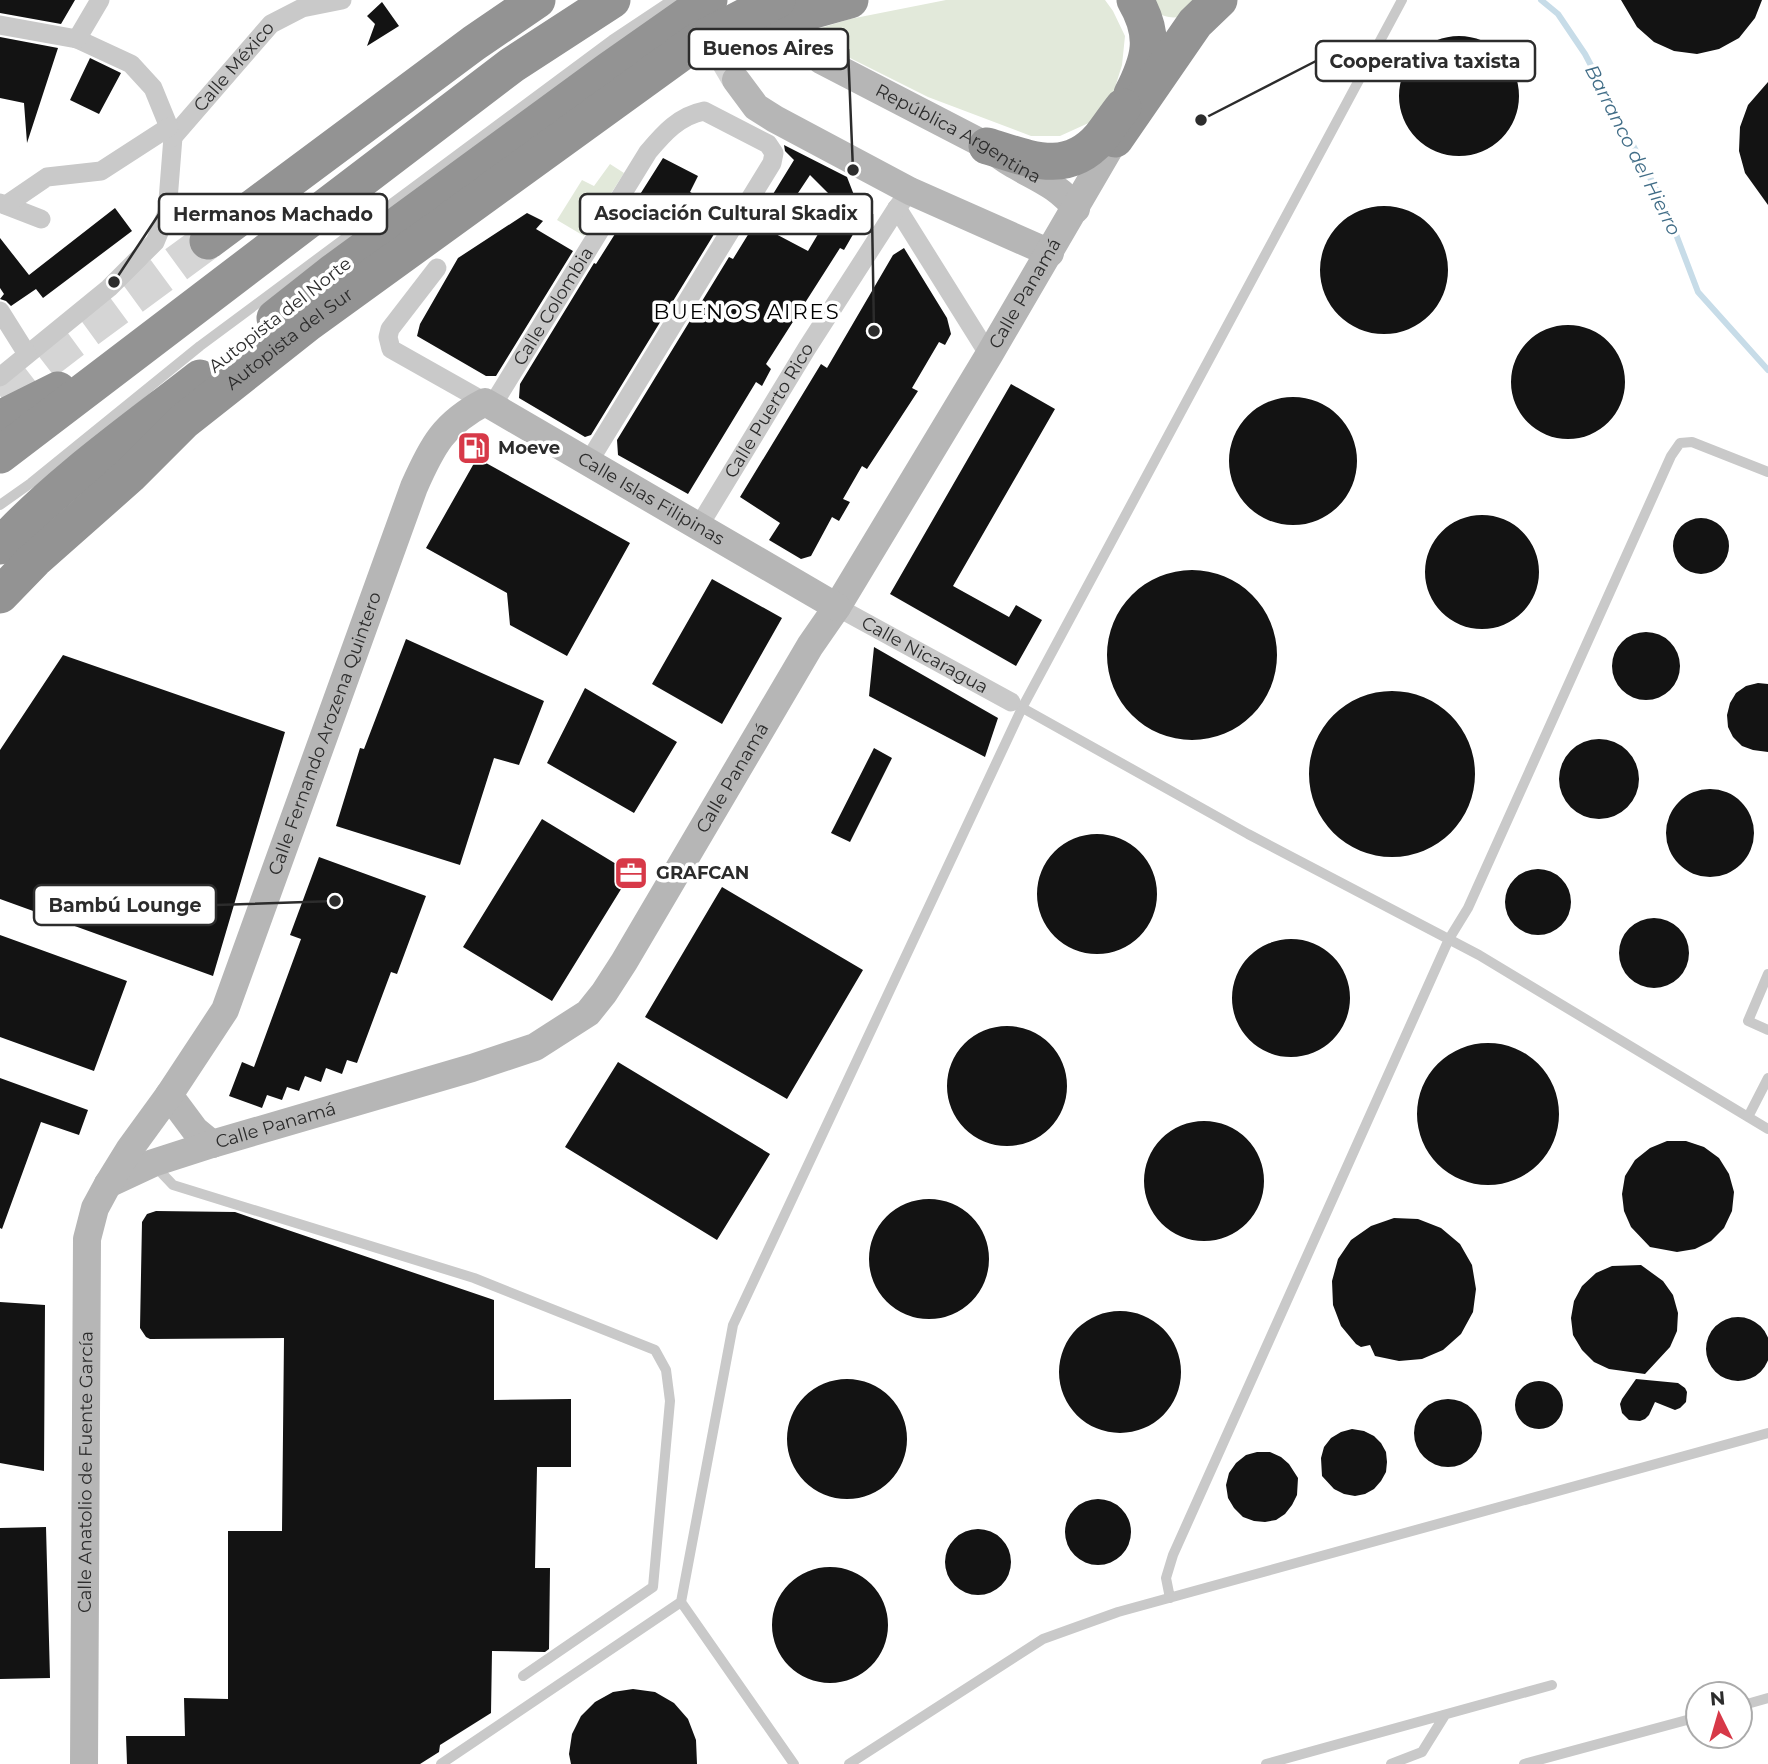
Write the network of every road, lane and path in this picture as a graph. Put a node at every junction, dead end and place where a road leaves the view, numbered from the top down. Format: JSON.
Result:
{"nodes":[{"id":1,"x":100,"y":0,"type":"edge"},
{"id":2,"x":342,"y":0,"type":"edge"},
{"id":3,"x":537,"y":0,"type":"edge"},
{"id":4,"x":612,"y":0,"type":"edge"},
{"id":5,"x":672,"y":0,"type":"edge"},
{"id":6,"x":777,"y":0,"type":"edge"},
{"id":7,"x":850,"y":0,"type":"edge"},
{"id":8,"x":1402,"y":0,"type":"edge"},
{"id":9,"x":730,"y":2,"type":"edge"},
{"id":10,"x":1140,"y":8,"type":"edge"},
{"id":11,"x":1207,"y":11,"type":"edge"},
{"id":12,"x":0,"y":26,"type":"edge"},
{"id":13,"x":77,"y":39,"type":"junction"},
{"id":14,"x":804,"y":40,"type":"dead end"},
{"id":15,"x":736,"y":80,"type":"tunnel mouth"},
{"id":16,"x":1130,"y":98,"type":"junction"},
{"id":17,"x":601,"y":109,"type":"junction"},
{"id":18,"x":171,"y":132,"type":"junction"},
{"id":19,"x":1115,"y":139,"type":"junction"},
{"id":20,"x":987,"y":146,"type":"junction"},
{"id":21,"x":904,"y":200,"type":"junction"},
{"id":22,"x":3,"y":204,"type":"edge"},
{"id":23,"x":1076,"y":209,"type":"junction"},
{"id":24,"x":41,"y":219,"type":"dead end"},
{"id":25,"x":997,"y":230,"type":"junction"},
{"id":26,"x":208,"y":241,"type":"tunnel mouth"},
{"id":27,"x":1049,"y":253,"type":"junction"},
{"id":28,"x":437,"y":268,"type":"dead end"},
{"id":29,"x":1020,"y":303,"type":"junction"},
{"id":30,"x":0,"y":311,"type":"edge"},
{"id":31,"x":141,"y":349,"type":"junction"},
{"id":32,"x":27,"y":354,"type":"junction"},
{"id":33,"x":989,"y":355,"type":"junction"},
{"id":34,"x":0,"y":377,"type":"edge"},
{"id":35,"x":489,"y":404,"type":"junction"},
{"id":36,"x":0,"y":419,"type":"edge"},
{"id":37,"x":184,"y":421,"type":"junction"},
{"id":38,"x":0,"y":455,"type":"edge"},
{"id":39,"x":588,"y":463,"type":"junction"},
{"id":40,"x":1768,"y":472,"type":"edge"},
{"id":41,"x":31,"y":483,"type":"junction"},
{"id":42,"x":0,"y":505,"type":"edge"},
{"id":43,"x":0,"y":512,"type":"edge"},
{"id":44,"x":699,"y":526,"type":"junction"},
{"id":45,"x":0,"y":546,"type":"edge"},
{"id":46,"x":0,"y":555,"type":"edge"},
{"id":47,"x":0,"y":595,"type":"edge"},
{"id":48,"x":837,"y":607,"type":"junction"},
{"id":49,"x":1017,"y":705,"type":"junction"},
{"id":50,"x":1449,"y":939,"type":"junction"},
{"id":51,"x":1768,"y":974,"type":"edge"},
{"id":52,"x":1768,"y":1030,"type":"edge"},
{"id":53,"x":1768,"y":1078,"type":"edge"},
{"id":54,"x":169,"y":1096,"type":"junction"},
{"id":55,"x":1748,"y":1117,"type":"junction"},
{"id":56,"x":1768,"y":1129,"type":"edge"},
{"id":57,"x":212,"y":1143,"type":"junction"},
{"id":58,"x":153,"y":1163,"type":"junction"},
{"id":59,"x":108,"y":1184,"type":"junction"},
{"id":60,"x":1768,"y":1433,"type":"edge"},
{"id":61,"x":1170,"y":1598,"type":"junction"},
{"id":62,"x":681,"y":1602,"type":"junction"},
{"id":63,"x":523,"y":1676,"type":"dead end"},
{"id":64,"x":1552,"y":1685,"type":"dead end"},
{"id":65,"x":1445,"y":1715,"type":"junction"},
{"id":66,"x":1684,"y":1721,"type":"edge"},
{"id":67,"x":84,"y":1764,"type":"edge"},
{"id":68,"x":441,"y":1764,"type":"edge"},
{"id":69,"x":794,"y":1764,"type":"edge"},
{"id":70,"x":849,"y":1764,"type":"edge"},
{"id":71,"x":1266,"y":1764,"type":"edge"},
{"id":72,"x":1391,"y":1764,"type":"edge"},
{"id":73,"x":1524,"y":1764,"type":"edge"}],
"edges":[{"from":1,"to":13,"type":"street"},
{"from":2,"to":18,"type":"street","name":"Calle México"},
{"from":3,"to":26,"type":"highway"},
{"from":4,"to":31,"type":"highway"},
{"from":5,"to":41,"type":"lane"},
{"from":6,"to":17,"type":"highway"},
{"from":7,"to":17,"type":"highway"},
{"from":8,"to":49,"type":"lane"},
{"from":9,"to":17,"type":"highway"},
{"from":9,"to":45,"type":"highway","name":"Autopista del Norte"},
{"from":10,"to":11,"type":"highway"},
{"from":10,"to":16,"type":"highway"},
{"from":11,"to":19,"type":"highway"},
{"from":12,"to":13,"type":"street"},
{"from":13,"to":18,"type":"street"},
{"from":14,"to":20,"type":"street","name":"República Argentina"},
{"from":15,"to":21,"type":"street"},
{"from":16,"to":19,"type":"highway"},
{"from":16,"to":20,"type":"highway"},
{"from":17,"to":37,"type":"highway","name":"Autopista del Sur"},
{"from":18,"to":22,"type":"street","name":"Calle México"},
{"from":18,"to":32,"type":"street"},
{"from":19,"to":23,"type":"street","name":"Calle Panamá"},
{"from":20,"to":23,"type":"street","name":"República Argentina"},
{"from":21,"to":25,"type":"street"},
{"from":21,"to":33,"type":"street"},
{"from":21,"to":44,"type":"street","name":"Calle Puerto Rico"},
{"from":22,"to":24,"type":"street"},
{"from":23,"to":27,"type":"street","name":"Calle Panamá"},
{"from":25,"to":27,"type":"street"},
{"from":25,"to":29,"type":"street"},
{"from":27,"to":29,"type":"street","name":"Calle Panamá"},
{"from":28,"to":35,"type":"street","name":"Calle Islas Filipinas"},
{"from":29,"to":33,"type":"street","name":"Calle Panamá"},
{"from":30,"to":32,"type":"street"},
{"from":31,"to":36,"type":"highway"},
{"from":31,"to":38,"type":"highway"},
{"from":32,"to":34,"type":"street"},
{"from":33,"to":48,"type":"street","name":"Calle Panamá"},
{"from":35,"to":39,"type":"street","name":"Calle Islas Filipinas"},
{"from":35,"to":39,"type":"street","name":"Calle Colombia"},
{"from":35,"to":54,"type":"street","name":"Calle Fernando Arozena Quintero"},
{"from":37,"to":46,"type":"highway"},
{"from":37,"to":47,"type":"highway","name":"Autopista del Sur"},
{"from":39,"to":44,"type":"street","name":"Calle Islas Filipinas"},
{"from":40,"to":50,"type":"lane"},
{"from":41,"to":42,"type":"lane"},
{"from":41,"to":43,"type":"lane"},
{"from":44,"to":48,"type":"street","name":"Calle Islas Filipinas"},
{"from":48,"to":49,"type":"street","name":"Calle Nicaragua"},
{"from":48,"to":57,"type":"street","name":"Calle Panamá"},
{"from":49,"to":50,"type":"lane"},
{"from":49,"to":62,"type":"lane"},
{"from":50,"to":55,"type":"lane"},
{"from":50,"to":61,"type":"lane"},
{"from":51,"to":52,"type":"lane"},
{"from":53,"to":55,"type":"lane"},
{"from":54,"to":57,"type":"street"},
{"from":54,"to":59,"type":"street","name":"Calle Fernando Arozena Quintero"},
{"from":55,"to":56,"type":"lane"},
{"from":57,"to":58,"type":"street","name":"Calle Panamá"},
{"from":58,"to":59,"type":"street","name":"Calle Panamá"},
{"from":58,"to":63,"type":"lane"},
{"from":59,"to":67,"type":"street","name":"Calle Anatolio de Fuente García"},
{"from":60,"to":61,"type":"lane"},
{"from":61,"to":70,"type":"lane"},
{"from":62,"to":68,"type":"lane"},
{"from":62,"to":69,"type":"lane"},
{"from":64,"to":65,"type":"lane"},
{"from":65,"to":71,"type":"lane"},
{"from":65,"to":72,"type":"lane"},
{"from":66,"to":73,"type":"lane"}]}
